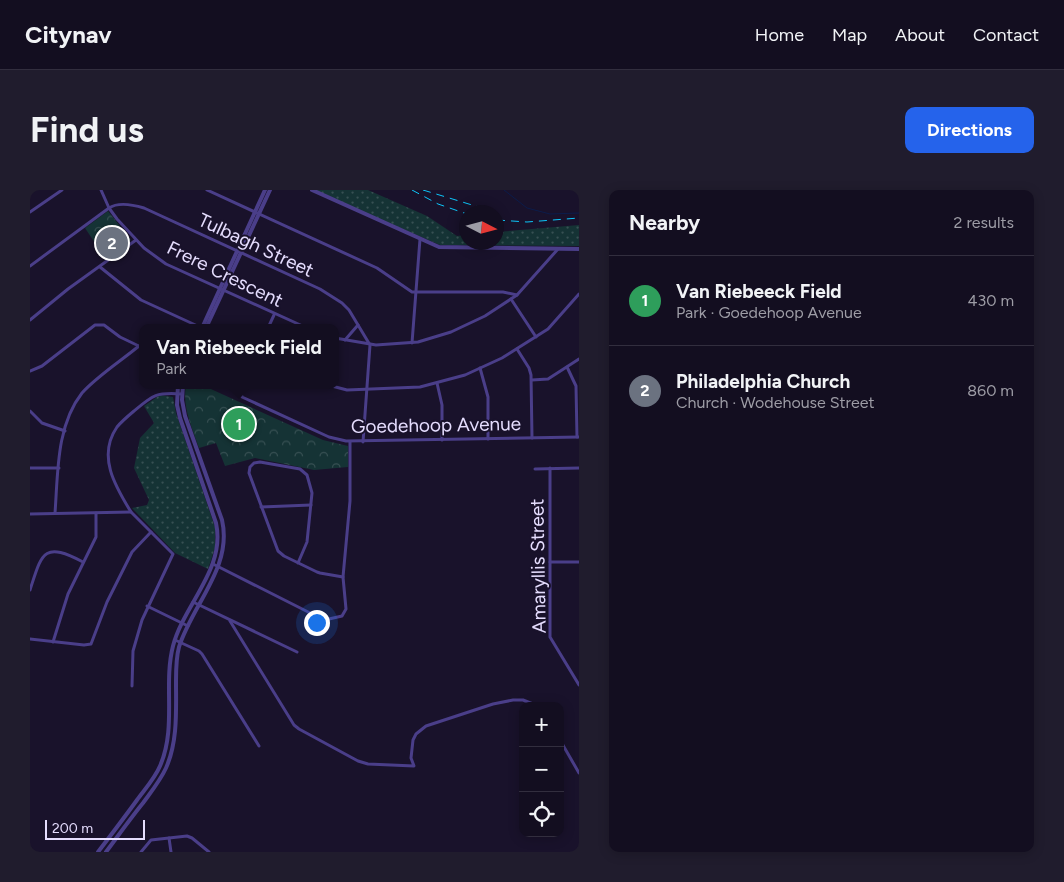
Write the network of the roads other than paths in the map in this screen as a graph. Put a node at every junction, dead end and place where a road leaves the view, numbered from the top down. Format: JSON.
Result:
{"nodes":[{"id":1,"x":62,"y":190,"type":"edge"},
{"id":2,"x":101,"y":190,"type":"edge"},
{"id":3,"x":207,"y":190,"type":"edge"},
{"id":4,"x":270,"y":190,"type":"edge"},
{"id":5,"x":312,"y":190,"type":"edge"},
{"id":6,"x":265,"y":194,"type":"edge"},
{"id":7,"x":109,"y":208,"type":"junction"},
{"id":8,"x":30,"y":212,"type":"edge"},
{"id":9,"x":257,"y":213,"type":"junction"},
{"id":10,"x":420,"y":239,"type":"junction"},
{"id":11,"x":136,"y":240,"type":"junction"},
{"id":12,"x":558,"y":248,"type":"junction"},
{"id":13,"x":579,"y":248,"type":"edge"},
{"id":14,"x":239,"y":252,"type":"junction"},
{"id":15,"x":30,"y":266,"type":"edge"},
{"id":16,"x":100,"y":266,"type":"junction"},
{"id":17,"x":221,"y":290,"type":"junction"},
{"id":18,"x":416,"y":293,"type":"junction"},
{"id":19,"x":579,"y":294,"type":"edge"},
{"id":20,"x":517,"y":295,"type":"junction"},
{"id":21,"x":511,"y":299,"type":"junction"},
{"id":22,"x":274,"y":314,"type":"junction"},
{"id":23,"x":30,"y":320,"type":"edge"},
{"id":24,"x":193,"y":324,"type":"edge"},
{"id":25,"x":204,"y":324,"type":"edge"},
{"id":26,"x":208,"y":324,"type":"edge"},
{"id":27,"x":270,"y":324,"type":"edge"},
{"id":28,"x":298,"y":324,"type":"edge"},
{"id":29,"x":358,"y":324,"type":"junction"},
{"id":30,"x":536,"y":337,"type":"junction"},
{"id":31,"x":339,"y":339,"type":"edge"},
{"id":32,"x":345,"y":340,"type":"junction"},
{"id":33,"x":412,"y":342,"type":"junction"},
{"id":34,"x":370,"y":345,"type":"junction"},
{"id":35,"x":139,"y":346,"type":"edge"},
{"id":36,"x":139,"y":349,"type":"edge"},
{"id":37,"x":517,"y":349,"type":"junction"},
{"id":38,"x":579,"y":359,"type":"edge"},
{"id":39,"x":567,"y":367,"type":"junction"},
{"id":40,"x":480,"y":368,"type":"junction"},
{"id":41,"x":30,"y":371,"type":"edge"},
{"id":42,"x":532,"y":380,"type":"junction"},
{"id":43,"x":437,"y":383,"type":"junction"},
{"id":44,"x":339,"y":388,"type":"edge"},
{"id":45,"x":178,"y":389,"type":"edge"},
{"id":46,"x":181,"y":389,"type":"edge"},
{"id":47,"x":241,"y":389,"type":"edge"},
{"id":48,"x":366,"y":390,"type":"junction"},
{"id":49,"x":179,"y":394,"type":"junction"},
{"id":50,"x":30,"y":411,"type":"edge"},
{"id":51,"x":65,"y":431,"type":"junction"},
{"id":52,"x":578,"y":437,"type":"edge"},
{"id":53,"x":532,"y":438,"type":"junction"},
{"id":54,"x":488,"y":439,"type":"junction"},
{"id":55,"x":442,"y":440,"type":"junction"},
{"id":56,"x":350,"y":442,"type":"junction"},
{"id":57,"x":363,"y":442,"type":"junction"},
{"id":58,"x":30,"y":468,"type":"edge"},
{"id":59,"x":58,"y":468,"type":"junction"},
{"id":60,"x":550,"y":468,"type":"junction"},
{"id":61,"x":579,"y":468,"type":"edge"},
{"id":62,"x":535,"y":469,"type":"dead end"},
{"id":63,"x":311,"y":505,"type":"junction"},
{"id":64,"x":261,"y":507,"type":"junction"},
{"id":65,"x":131,"y":512,"type":"junction"},
{"id":66,"x":55,"y":513,"type":"junction"},
{"id":67,"x":96,"y":513,"type":"junction"},
{"id":68,"x":30,"y":514,"type":"edge"},
{"id":69,"x":151,"y":532,"type":"junction"},
{"id":70,"x":84,"y":562,"type":"junction"},
{"id":71,"x":550,"y":562,"type":"junction"},
{"id":72,"x":579,"y":562,"type":"edge"},
{"id":73,"x":298,"y":563,"type":"junction"},
{"id":74,"x":213,"y":564,"type":"junction"},
{"id":75,"x":218,"y":566,"type":"junction"},
{"id":76,"x":343,"y":577,"type":"junction"},
{"id":77,"x":30,"y":590,"type":"edge"},
{"id":78,"x":193,"y":602,"type":"junction"},
{"id":79,"x":199,"y":605,"type":"junction"},
{"id":80,"x":148,"y":606,"type":"junction"},
{"id":81,"x":230,"y":621,"type":"junction"},
{"id":82,"x":182,"y":624,"type":"junction"},
{"id":83,"x":188,"y":626,"type":"junction"},
{"id":84,"x":30,"y":639,"type":"edge"},
{"id":85,"x":175,"y":640,"type":"junction"},
{"id":86,"x":53,"y":642,"type":"junction"},
{"id":87,"x":181,"y":643,"type":"junction"},
{"id":88,"x":297,"y":652,"type":"dead end"},
{"id":89,"x":579,"y":685,"type":"edge"},
{"id":90,"x":132,"y":686,"type":"dead end"},
{"id":91,"x":527,"y":702,"type":"edge"},
{"id":92,"x":259,"y":746,"type":"dead end"},
{"id":93,"x":564,"y":747,"type":"edge"},
{"id":94,"x":161,"y":764,"type":"junction"},
{"id":95,"x":167,"y":766,"type":"junction"},
{"id":96,"x":579,"y":773,"type":"edge"},
{"id":97,"x":169,"y":838,"type":"junction"},
{"id":98,"x":98,"y":852,"type":"edge"},
{"id":99,"x":106,"y":852,"type":"edge"},
{"id":100,"x":141,"y":852,"type":"edge"},
{"id":101,"x":171,"y":852,"type":"edge"},
{"id":102,"x":209,"y":852,"type":"edge"}],
"edges":[{"from":1,"to":8,"type":"street"},
{"from":2,"to":7,"type":"street","name":"Frere Crescent"},
{"from":3,"to":9,"type":"street"},
{"from":4,"to":6,"type":"street"},
{"from":5,"to":10,"type":"street"},
{"from":6,"to":9,"type":"street"},
{"from":7,"to":11,"type":"street","name":"Frere Crescent"},
{"from":7,"to":14,"type":"street","name":"Tulbagh Street"},
{"from":7,"to":15,"type":"street"},
{"from":9,"to":14,"type":"street"},
{"from":9,"to":18,"type":"street"},
{"from":10,"to":12,"type":"street"},
{"from":10,"to":18,"type":"street"},
{"from":11,"to":16,"type":"street"},
{"from":11,"to":17,"type":"street","name":"Frere Crescent"},
{"from":12,"to":13,"type":"street"},
{"from":12,"to":20,"type":"street"},
{"from":14,"to":17,"type":"street"},
{"from":14,"to":29,"type":"street","name":"Tulbagh Street"},
{"from":16,"to":23,"type":"street"},
{"from":16,"to":24,"type":"street"},
{"from":17,"to":22,"type":"street","name":"Frere Crescent"},
{"from":17,"to":25,"type":"street"},
{"from":17,"to":26,"type":"street"},
{"from":18,"to":20,"type":"street"},
{"from":18,"to":33,"type":"street"},
{"from":19,"to":30,"type":"street"},
{"from":20,"to":21,"type":"street"},
{"from":21,"to":30,"type":"street"},
{"from":21,"to":33,"type":"street"},
{"from":22,"to":27,"type":"street"},
{"from":22,"to":28,"type":"street","name":"Frere Crescent"},
{"from":29,"to":32,"type":"street"},
{"from":29,"to":34,"type":"street","name":"Tulbagh Street"},
{"from":30,"to":37,"type":"street"},
{"from":31,"to":32,"type":"street"},
{"from":32,"to":34,"type":"street"},
{"from":33,"to":34,"type":"street"},
{"from":34,"to":48,"type":"street"},
{"from":35,"to":41,"type":"street"},
{"from":36,"to":51,"type":"street"},
{"from":37,"to":40,"type":"street"},
{"from":37,"to":42,"type":"street"},
{"from":38,"to":39,"type":"street"},
{"from":39,"to":42,"type":"street"},
{"from":39,"to":52,"type":"street"},
{"from":40,"to":43,"type":"street"},
{"from":40,"to":54,"type":"street"},
{"from":42,"to":53,"type":"street"},
{"from":43,"to":48,"type":"street"},
{"from":43,"to":55,"type":"street"},
{"from":44,"to":48,"type":"street"},
{"from":45,"to":49,"type":"street"},
{"from":46,"to":49,"type":"street"},
{"from":47,"to":56,"type":"street","name":"Goedehoop Avenue"},
{"from":48,"to":57,"type":"street"},
{"from":49,"to":65,"type":"street"},
{"from":49,"to":74,"type":"street"},
{"from":49,"to":75,"type":"street"},
{"from":50,"to":51,"type":"street"},
{"from":51,"to":59,"type":"street"},
{"from":52,"to":53,"type":"street","name":"Goedehoop Avenue"},
{"from":53,"to":54,"type":"street","name":"Goedehoop Avenue"},
{"from":54,"to":55,"type":"street","name":"Goedehoop Avenue"},
{"from":55,"to":57,"type":"street","name":"Goedehoop Avenue"},
{"from":56,"to":57,"type":"street","name":"Goedehoop Avenue"},
{"from":56,"to":76,"type":"street"},
{"from":58,"to":59,"type":"street"},
{"from":59,"to":66,"type":"street"},
{"from":60,"to":61,"type":"street"},
{"from":60,"to":62,"type":"street"},
{"from":60,"to":71,"type":"street","name":"Amaryllis Street"},
{"from":63,"to":64,"type":"street"},
{"from":63,"to":64,"type":"street"},
{"from":63,"to":73,"type":"street"},
{"from":64,"to":73,"type":"street"},
{"from":65,"to":67,"type":"street"},
{"from":65,"to":69,"type":"street"},
{"from":66,"to":67,"type":"street"},
{"from":66,"to":68,"type":"street"},
{"from":67,"to":70,"type":"street"},
{"from":69,"to":80,"type":"street"},
{"from":69,"to":86,"type":"street"},
{"from":70,"to":77,"type":"street"},
{"from":70,"to":86,"type":"street"},
{"from":71,"to":72,"type":"street"},
{"from":71,"to":89,"type":"street","name":"Amaryllis Street"},
{"from":73,"to":76,"type":"street"},
{"from":74,"to":75,"type":"street"},
{"from":74,"to":78,"type":"street"},
{"from":75,"to":76,"type":"street"},
{"from":75,"to":79,"type":"street"},
{"from":78,"to":79,"type":"street"},
{"from":78,"to":82,"type":"street"},
{"from":79,"to":81,"type":"street"},
{"from":79,"to":83,"type":"street"},
{"from":80,"to":82,"type":"street"},
{"from":80,"to":90,"type":"street"},
{"from":81,"to":88,"type":"street"},
{"from":81,"to":91,"type":"street"},
{"from":82,"to":83,"type":"street"},
{"from":82,"to":85,"type":"street"},
{"from":83,"to":87,"type":"street"},
{"from":84,"to":86,"type":"street"},
{"from":85,"to":87,"type":"street"},
{"from":85,"to":94,"type":"street"},
{"from":87,"to":92,"type":"street"},
{"from":87,"to":95,"type":"street"},
{"from":93,"to":96,"type":"street"},
{"from":94,"to":95,"type":"street"},
{"from":94,"to":98,"type":"street"},
{"from":95,"to":99,"type":"street"},
{"from":97,"to":100,"type":"street"},
{"from":97,"to":101,"type":"street"},
{"from":97,"to":102,"type":"street"}]}
